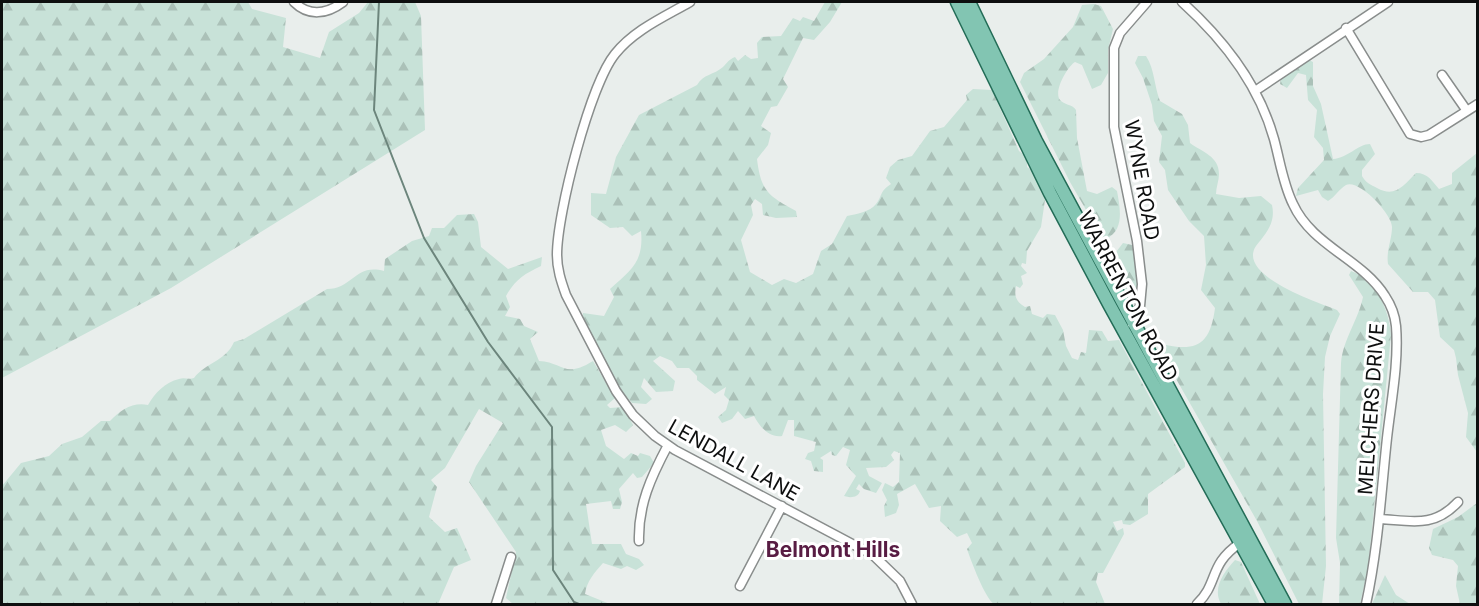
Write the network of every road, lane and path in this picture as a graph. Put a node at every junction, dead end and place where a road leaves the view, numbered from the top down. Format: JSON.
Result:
{"nodes":[{"id":1,"x":294,"y":2,"type":"edge"},
{"id":2,"x":343,"y":2,"type":"edge"},
{"id":3,"x":690,"y":2,"type":"edge"},
{"id":4,"x":957,"y":2,"type":"edge"},
{"id":5,"x":969,"y":2,"type":"edge"},
{"id":6,"x":1148,"y":2,"type":"edge"},
{"id":7,"x":1182,"y":2,"type":"edge"},
{"id":8,"x":1388,"y":2,"type":"edge"},
{"id":9,"x":1346,"y":28,"type":"junction"},
{"id":10,"x":1442,"y":75,"type":"dead end"},
{"id":11,"x":1255,"y":91,"type":"junction"},
{"id":12,"x":1478,"y":104,"type":"edge"},
{"id":13,"x":1467,"y":111,"type":"junction"},
{"id":14,"x":1133,"y":323,"type":"junction"},
{"id":15,"x":1126,"y":336,"type":"junction"},
{"id":16,"x":668,"y":445,"type":"junction"},
{"id":17,"x":1458,"y":502,"type":"dead end"},
{"id":18,"x":782,"y":506,"type":"junction"},
{"id":19,"x":1380,"y":519,"type":"junction"},
{"id":20,"x":639,"y":542,"type":"dead end"},
{"id":21,"x":1240,"y":543,"type":"junction"},
{"id":22,"x":511,"y":557,"type":"dead end"},
{"id":23,"x":740,"y":586,"type":"dead end"},
{"id":24,"x":496,"y":604,"type":"edge"},
{"id":25,"x":912,"y":604,"type":"edge"},
{"id":26,"x":1197,"y":604,"type":"edge"},
{"id":27,"x":1274,"y":604,"type":"edge"},
{"id":28,"x":1285,"y":604,"type":"edge"},
{"id":29,"x":1366,"y":604,"type":"edge"}],
"edges":[{"from":1,"to":2,"type":"street"},
{"from":3,"to":16,"type":"street","name":"LENDALL LANE"},
{"from":4,"to":15,"type":"main road","name":"WARRENTON ROAD"},
{"from":5,"to":14,"type":"main road","name":"WARRENTON ROAD"},
{"from":6,"to":14,"type":"street","name":"WYNE ROAD"},
{"from":7,"to":11,"type":"street","name":"MELCHERS DRIVE"},
{"from":8,"to":9,"type":"street"},
{"from":9,"to":11,"type":"street"},
{"from":9,"to":13,"type":"street"},
{"from":10,"to":13,"type":"street"},
{"from":11,"to":19,"type":"street","name":"MELCHERS DRIVE"},
{"from":12,"to":13,"type":"street"},
{"from":14,"to":15,"type":"street","name":"WYNE ROAD"},
{"from":14,"to":28,"type":"main road","name":"WARRENTON ROAD"},
{"from":15,"to":21,"type":"main road","name":"WARRENTON ROAD"},
{"from":16,"to":18,"type":"street","name":"LENDALL LANE"},
{"from":16,"to":20,"type":"street"},
{"from":17,"to":19,"type":"street"},
{"from":18,"to":23,"type":"street"},
{"from":18,"to":25,"type":"street","name":"LENDALL LANE"},
{"from":19,"to":29,"type":"street","name":"MELCHERS DRIVE"},
{"from":21,"to":26,"type":"street"},
{"from":21,"to":27,"type":"main road","name":"WARRENTON ROAD"},
{"from":22,"to":24,"type":"street"}]}
